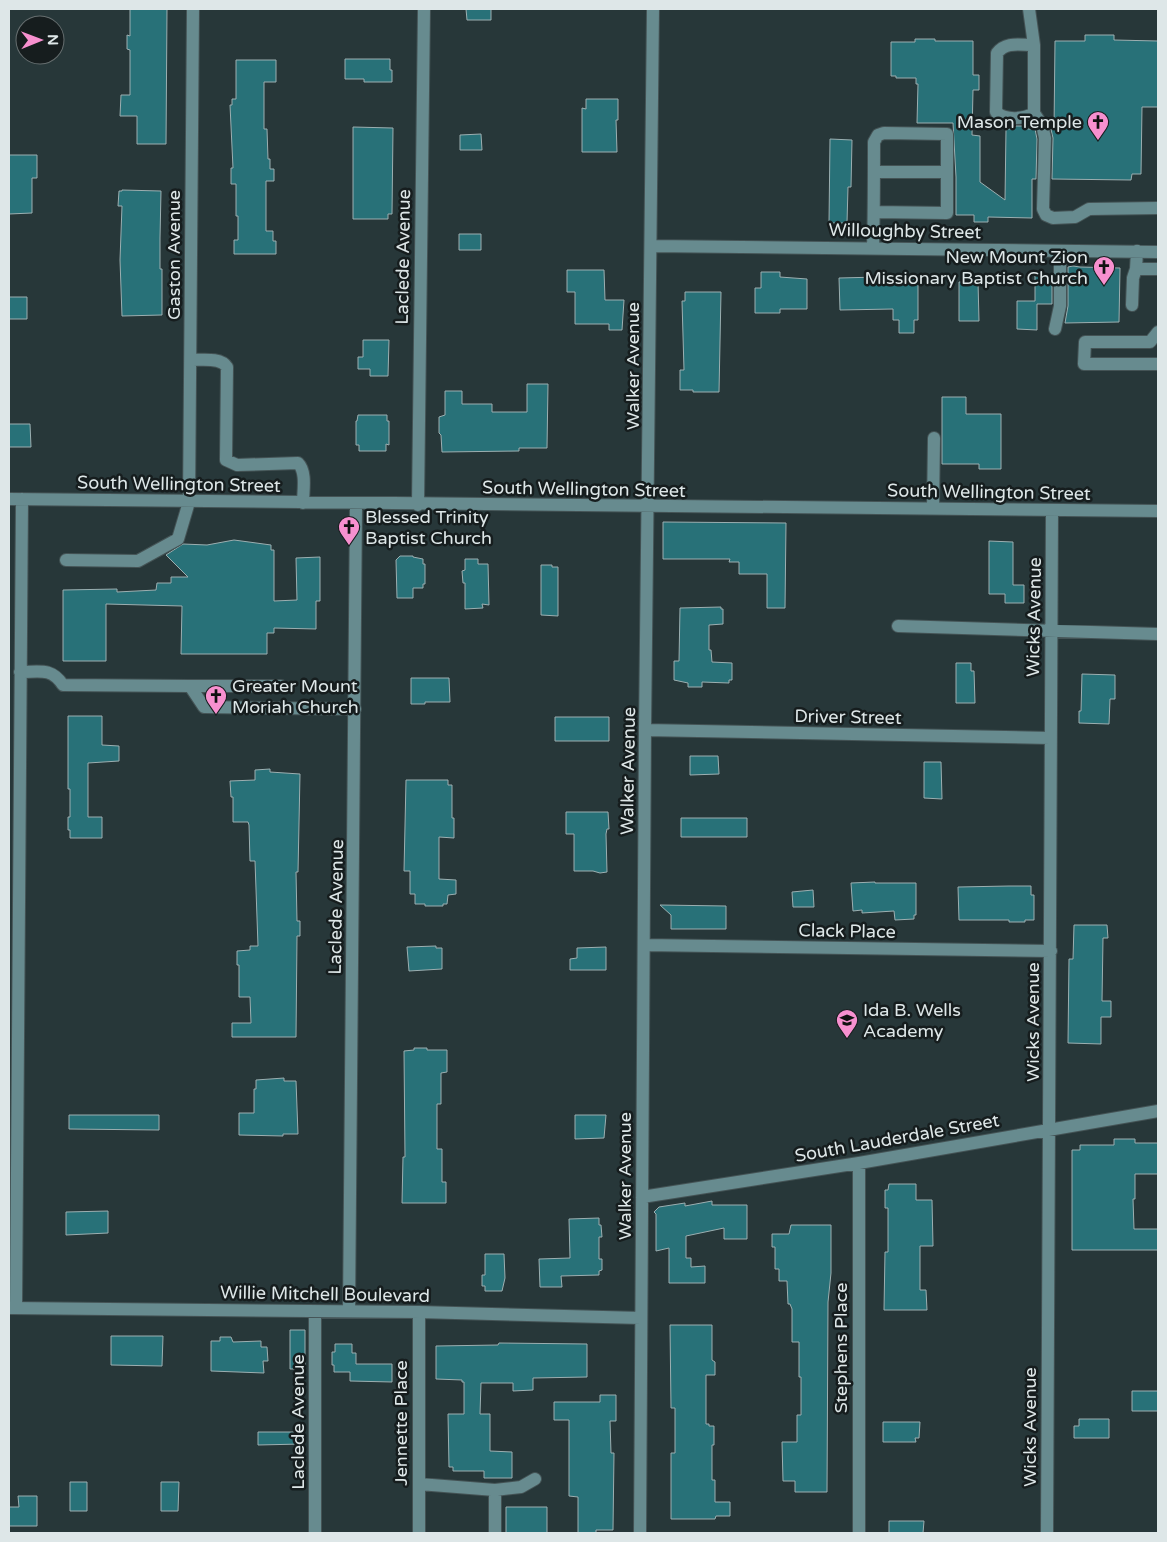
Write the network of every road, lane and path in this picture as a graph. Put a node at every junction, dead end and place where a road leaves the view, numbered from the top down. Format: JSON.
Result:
{"nodes":[{"id":1,"x":193,"y":9,"type":"edge"},
{"id":2,"x":424,"y":9,"type":"edge"},
{"id":3,"x":653,"y":9,"type":"edge"},
{"id":4,"x":1029,"y":9,"type":"edge"},
{"id":5,"x":1034,"y":46,"type":"junction"},
{"id":6,"x":1034,"y":113,"type":"junction"},
{"id":7,"x":874,"y":172,"type":"junction"},
{"id":8,"x":947,"y":172,"type":"junction"},
{"id":9,"x":1158,"y":208,"type":"edge"},
{"id":10,"x":874,"y":212,"type":"junction"},
{"id":11,"x":651,"y":246,"type":"junction"},
{"id":12,"x":874,"y":248,"type":"junction"},
{"id":13,"x":1060,"y":251,"type":"junction"},
{"id":14,"x":1137,"y":252,"type":"junction"},
{"id":15,"x":1158,"y":252,"type":"edge"},
{"id":16,"x":1136,"y":269,"type":"junction"},
{"id":17,"x":1158,"y":269,"type":"edge"},
{"id":18,"x":1132,"y":305,"type":"dead end"},
{"id":19,"x":1055,"y":329,"type":"dead end"},
{"id":20,"x":1154,"y":337,"type":"edge"},
{"id":21,"x":191,"y":360,"type":"junction"},
{"id":22,"x":1158,"y":364,"type":"edge"},
{"id":23,"x":934,"y":438,"type":"dead end"},
{"id":24,"x":15,"y":500,"type":"edge"},
{"id":25,"x":189,"y":502,"type":"junction"},
{"id":26,"x":303,"y":503,"type":"junction"},
{"id":27,"x":356,"y":504,"type":"junction"},
{"id":28,"x":418,"y":505,"type":"junction"},
{"id":29,"x":649,"y":507,"type":"junction"},
{"id":30,"x":933,"y":509,"type":"junction"},
{"id":31,"x":1052,"y":510,"type":"junction"},
{"id":32,"x":1158,"y":512,"type":"edge"},
{"id":33,"x":66,"y":560,"type":"dead end"},
{"id":34,"x":898,"y":626,"type":"dead end"},
{"id":35,"x":1051,"y":631,"type":"junction"},
{"id":36,"x":1158,"y":634,"type":"edge"},
{"id":37,"x":20,"y":672,"type":"junction"},
{"id":38,"x":190,"y":686,"type":"junction"},
{"id":39,"x":281,"y":686,"type":"dead end"},
{"id":40,"x":355,"y":709,"type":"junction"},
{"id":41,"x":645,"y":730,"type":"junction"},
{"id":42,"x":1050,"y":738,"type":"junction"},
{"id":43,"x":14,"y":760,"type":"edge"},
{"id":44,"x":14,"y":861,"type":"edge"},
{"id":45,"x":644,"y":945,"type":"junction"},
{"id":46,"x":1050,"y":951,"type":"junction"},
{"id":47,"x":1158,"y":1111,"type":"edge"},
{"id":48,"x":1050,"y":1129,"type":"junction"},
{"id":49,"x":859,"y":1163,"type":"junction"},
{"id":50,"x":642,"y":1197,"type":"junction"},
{"id":51,"x":12,"y":1308,"type":"edge"},
{"id":52,"x":349,"y":1311,"type":"junction"},
{"id":53,"x":315,"y":1312,"type":"junction"},
{"id":54,"x":419,"y":1312,"type":"junction"},
{"id":55,"x":641,"y":1318,"type":"junction"},
{"id":56,"x":535,"y":1479,"type":"dead end"},
{"id":57,"x":419,"y":1484,"type":"junction"},
{"id":58,"x":495,"y":1490,"type":"junction"},
{"id":59,"x":315,"y":1533,"type":"edge"},
{"id":60,"x":419,"y":1533,"type":"edge"},
{"id":61,"x":495,"y":1533,"type":"edge"},
{"id":62,"x":640,"y":1533,"type":"edge"},
{"id":63,"x":859,"y":1533,"type":"edge"},
{"id":64,"x":1047,"y":1533,"type":"edge"}],
"edges":[{"from":1,"to":21,"type":"street","name":"Gaston Avenue"},
{"from":2,"to":28,"type":"street","name":"Laclede Avenue"},
{"from":3,"to":11,"type":"street","name":"Walker Avenue"},
{"from":4,"to":5,"type":"street"},
{"from":5,"to":6,"type":"street"},
{"from":5,"to":6,"type":"street"},
{"from":6,"to":9,"type":"street"},
{"from":7,"to":8,"type":"street"},
{"from":7,"to":8,"type":"street"},
{"from":7,"to":10,"type":"street"},
{"from":8,"to":10,"type":"street"},
{"from":10,"to":12,"type":"street"},
{"from":11,"to":12,"type":"street","name":"Willoughby Street"},
{"from":11,"to":29,"type":"street","name":"Walker Avenue"},
{"from":12,"to":13,"type":"street","name":"Willoughby Street"},
{"from":13,"to":14,"type":"street","name":"Willoughby Street"},
{"from":13,"to":19,"type":"street"},
{"from":14,"to":15,"type":"street","name":"Willoughby Street"},
{"from":14,"to":16,"type":"street"},
{"from":16,"to":17,"type":"street"},
{"from":16,"to":18,"type":"street"},
{"from":20,"to":22,"type":"street"},
{"from":21,"to":25,"type":"street","name":"Gaston Avenue"},
{"from":21,"to":26,"type":"street"},
{"from":23,"to":30,"type":"street"},
{"from":24,"to":25,"type":"street","name":"South Wellington Street"},
{"from":24,"to":37,"type":"street"},
{"from":25,"to":26,"type":"street","name":"South Wellington Street"},
{"from":25,"to":33,"type":"street","name":"Gaston Avenue"},
{"from":26,"to":27,"type":"street","name":"South Wellington Street"},
{"from":27,"to":28,"type":"street","name":"South Wellington Street"},
{"from":27,"to":40,"type":"street","name":"Laclede Avenue"},
{"from":28,"to":29,"type":"street","name":"South Wellington Street"},
{"from":29,"to":30,"type":"street","name":"South Wellington Street"},
{"from":29,"to":41,"type":"street","name":"Walker Avenue"},
{"from":30,"to":31,"type":"street","name":"South Wellington Street"},
{"from":31,"to":32,"type":"street","name":"South Wellington Street"},
{"from":31,"to":35,"type":"street","name":"Wicks Avenue"},
{"from":34,"to":35,"type":"street"},
{"from":35,"to":36,"type":"street"},
{"from":35,"to":42,"type":"street","name":"Wicks Avenue"},
{"from":37,"to":38,"type":"street"},
{"from":37,"to":43,"type":"street"},
{"from":38,"to":39,"type":"street"},
{"from":38,"to":40,"type":"street"},
{"from":40,"to":52,"type":"street","name":"Laclede Avenue"},
{"from":41,"to":42,"type":"street","name":"Driver Street"},
{"from":41,"to":45,"type":"street","name":"Walker Avenue"},
{"from":42,"to":46,"type":"street","name":"Wicks Avenue"},
{"from":43,"to":44,"type":"street"},
{"from":44,"to":51,"type":"street"},
{"from":45,"to":46,"type":"street","name":"Clack Place"},
{"from":45,"to":50,"type":"street","name":"Walker Avenue"},
{"from":46,"to":48,"type":"street","name":"Wicks Avenue"},
{"from":47,"to":48,"type":"street","name":"South Lauderdale Street"},
{"from":48,"to":49,"type":"street","name":"South Lauderdale Street"},
{"from":48,"to":64,"type":"street","name":"Wicks Avenue"},
{"from":49,"to":50,"type":"street","name":"South Lauderdale Street"},
{"from":49,"to":63,"type":"street","name":"Stephens Place"},
{"from":50,"to":55,"type":"street","name":"Walker Avenue"},
{"from":51,"to":53,"type":"street","name":"Willie Mitchell Boulevard"},
{"from":52,"to":53,"type":"street","name":"Willie Mitchell Boulevard"},
{"from":52,"to":54,"type":"street","name":"Willie Mitchell Boulevard"},
{"from":53,"to":59,"type":"street","name":"Laclede Avenue"},
{"from":54,"to":55,"type":"street","name":"Willie Mitchell Boulevard"},
{"from":54,"to":57,"type":"street","name":"Jennette Place"},
{"from":55,"to":62,"type":"street","name":"Walker Avenue"},
{"from":56,"to":58,"type":"street"},
{"from":57,"to":58,"type":"street"},
{"from":57,"to":60,"type":"street","name":"Jennette Place"},
{"from":58,"to":61,"type":"street"}]}
